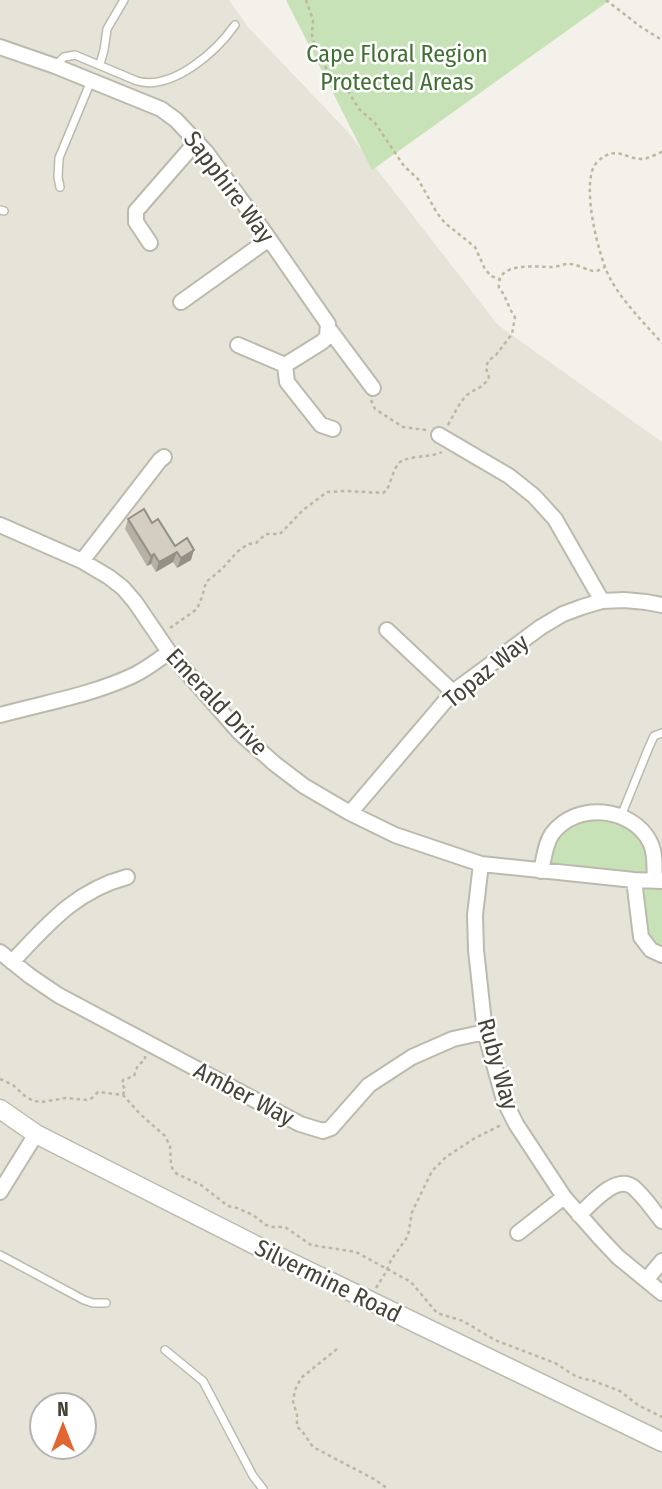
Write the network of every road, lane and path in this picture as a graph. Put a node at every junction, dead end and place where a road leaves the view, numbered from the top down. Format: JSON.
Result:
{"nodes":[{"id":1,"x":124,"y":0,"type":"edge"},
{"id":2,"x":306,"y":0,"type":"edge"},
{"id":3,"x":606,"y":0,"type":"edge"},
{"id":4,"x":235,"y":25,"type":"dead end"},
{"id":5,"x":662,"y":40,"type":"edge"},
{"id":6,"x":0,"y":47,"type":"edge"},
{"id":7,"x":100,"y":64,"type":"junction"},
{"id":8,"x":55,"y":66,"type":"junction"},
{"id":9,"x":91,"y":81,"type":"junction"},
{"id":10,"x":197,"y":141,"type":"junction"},
{"id":11,"x":662,"y":152,"type":"edge"},
{"id":12,"x":60,"y":187,"type":"dead end"},
{"id":13,"x":269,"y":239,"type":"junction"},
{"id":14,"x":150,"y":243,"type":"dead end"},
{"id":15,"x":605,"y":267,"type":"junction"},
{"id":16,"x":499,"y":279,"type":"junction"},
{"id":17,"x":181,"y":302,"type":"dead end"},
{"id":18,"x":329,"y":329,"type":"junction"},
{"id":19,"x":662,"y":342,"type":"edge"},
{"id":20,"x":239,"y":345,"type":"dead end"},
{"id":21,"x":285,"y":365,"type":"junction"},
{"id":22,"x":373,"y":388,"type":"joint"},
{"id":23,"x":334,"y":429,"type":"dead end"},
{"id":24,"x":443,"y":437,"type":"junction"},
{"id":25,"x":164,"y":457,"type":"dead end"},
{"id":26,"x":0,"y":525,"type":"edge"},
{"id":27,"x":82,"y":561,"type":"junction"},
{"id":28,"x":602,"y":601,"type":"junction"},
{"id":29,"x":662,"y":606,"type":"edge"},
{"id":30,"x":387,"y":630,"type":"dead end"},
{"id":31,"x":159,"y":636,"type":"junction"},
{"id":32,"x":169,"y":652,"type":"junction"},
{"id":33,"x":453,"y":692,"type":"junction"},
{"id":34,"x":0,"y":715,"type":"edge"},
{"id":35,"x":662,"y":733,"type":"edge"},
{"id":36,"x":350,"y":813,"type":"junction"},
{"id":37,"x":621,"y":817,"type":"junction"},
{"id":38,"x":481,"y":864,"type":"junction"},
{"id":39,"x":541,"y":871,"type":"junction"},
{"id":40,"x":127,"y":877,"type":"dead end"},
{"id":41,"x":634,"y":880,"type":"junction"},
{"id":42,"x":659,"y":881,"type":"edge"},
{"id":43,"x":662,"y":955,"type":"edge"},
{"id":44,"x":6,"y":957,"type":"edge"},
{"id":45,"x":485,"y":1032,"type":"junction"},
{"id":46,"x":147,"y":1043,"type":"junction"},
{"id":47,"x":0,"y":1079,"type":"edge"},
{"id":48,"x":123,"y":1095,"type":"junction"},
{"id":49,"x":0,"y":1109,"type":"edge"},
{"id":50,"x":513,"y":1119,"type":"junction"},
{"id":51,"x":36,"y":1133,"type":"junction"},
{"id":52,"x":0,"y":1192,"type":"edge"},
{"id":53,"x":564,"y":1197,"type":"junction"},
{"id":54,"x":579,"y":1215,"type":"junction"},
{"id":55,"x":662,"y":1221,"type":"edge"},
{"id":56,"x":518,"y":1233,"type":"dead end"},
{"id":57,"x":0,"y":1255,"type":"edge"},
{"id":58,"x":662,"y":1261,"type":"edge"},
{"id":59,"x":387,"y":1270,"type":"junction"},
{"id":60,"x":647,"y":1279,"type":"junction"},
{"id":61,"x":662,"y":1293,"type":"edge"},
{"id":62,"x":370,"y":1301,"type":"junction"},
{"id":63,"x":106,"y":1303,"type":"dead end"},
{"id":64,"x":337,"y":1349,"type":"dead end"},
{"id":65,"x":165,"y":1350,"type":"dead end"},
{"id":66,"x":662,"y":1417,"type":"edge"},
{"id":67,"x":662,"y":1442,"type":"edge"},
{"id":68,"x":263,"y":1489,"type":"edge"},
{"id":69,"x":388,"y":1489,"type":"edge"}],
"edges":[{"from":1,"to":7,"type":"lane"},
{"from":2,"to":16,"type":"path"},
{"from":3,"to":5,"type":"path"},
{"from":4,"to":7,"type":"lane"},
{"from":6,"to":8,"type":"street","name":"Sapphire Way"},
{"from":7,"to":8,"type":"lane"},
{"from":8,"to":9,"type":"street","name":"Sapphire Way"},
{"from":9,"to":10,"type":"street","name":"Sapphire Way"},
{"from":9,"to":12,"type":"lane"},
{"from":10,"to":13,"type":"street","name":"Sapphire Way"},
{"from":10,"to":14,"type":"street"},
{"from":11,"to":15,"type":"path"},
{"from":13,"to":17,"type":"street"},
{"from":13,"to":18,"type":"street","name":"Sapphire Way"},
{"from":15,"to":16,"type":"path"},
{"from":15,"to":19,"type":"path"},
{"from":16,"to":24,"type":"path"},
{"from":18,"to":21,"type":"street"},
{"from":18,"to":22,"type":"street","name":"Sapphire Way"},
{"from":20,"to":21,"type":"street"},
{"from":21,"to":23,"type":"street"},
{"from":22,"to":24,"type":"path"},
{"from":24,"to":28,"type":"street"},
{"from":24,"to":31,"type":"path"},
{"from":25,"to":27,"type":"street"},
{"from":26,"to":27,"type":"street","name":"Emerald Drive"},
{"from":27,"to":31,"type":"street","name":"Emerald Drive"},
{"from":28,"to":29,"type":"street","name":"Topaz Way"},
{"from":28,"to":33,"type":"street","name":"Topaz Way"},
{"from":30,"to":33,"type":"street"},
{"from":31,"to":32,"type":"street","name":"Emerald Drive"},
{"from":32,"to":34,"type":"street"},
{"from":32,"to":36,"type":"street","name":"Emerald Drive"},
{"from":33,"to":36,"type":"street","name":"Topaz Way"},
{"from":35,"to":37,"type":"lane"},
{"from":36,"to":38,"type":"street","name":"Emerald Drive"},
{"from":37,"to":39,"type":"street"},
{"from":37,"to":42,"type":"street"},
{"from":38,"to":39,"type":"street","name":"Emerald Drive"},
{"from":38,"to":45,"type":"street","name":"Ruby Way"},
{"from":39,"to":41,"type":"street","name":"Emerald Drive"},
{"from":40,"to":44,"type":"street"},
{"from":41,"to":42,"type":"street","name":"Emerald Drive"},
{"from":41,"to":43,"type":"street"},
{"from":44,"to":46,"type":"street","name":"Amber Way"},
{"from":45,"to":46,"type":"street","name":"Amber Way"},
{"from":45,"to":50,"type":"street","name":"Ruby Way"},
{"from":46,"to":48,"type":"path"},
{"from":47,"to":48,"type":"path"},
{"from":48,"to":59,"type":"path"},
{"from":49,"to":51,"type":"street","name":"Silvermine Road"},
{"from":50,"to":53,"type":"street","name":"Ruby Way"},
{"from":50,"to":59,"type":"path"},
{"from":51,"to":52,"type":"street"},
{"from":51,"to":62,"type":"street","name":"Silvermine Road"},
{"from":53,"to":54,"type":"street","name":"Ruby Way"},
{"from":53,"to":56,"type":"street"},
{"from":54,"to":55,"type":"street"},
{"from":54,"to":60,"type":"street","name":"Ruby Way"},
{"from":57,"to":63,"type":"lane"},
{"from":58,"to":60,"type":"street"},
{"from":59,"to":62,"type":"path"},
{"from":59,"to":66,"type":"path"},
{"from":60,"to":61,"type":"street","name":"Ruby Way"},
{"from":62,"to":67,"type":"street","name":"Silvermine Road"},
{"from":64,"to":69,"type":"path"},
{"from":65,"to":68,"type":"lane"}]}
